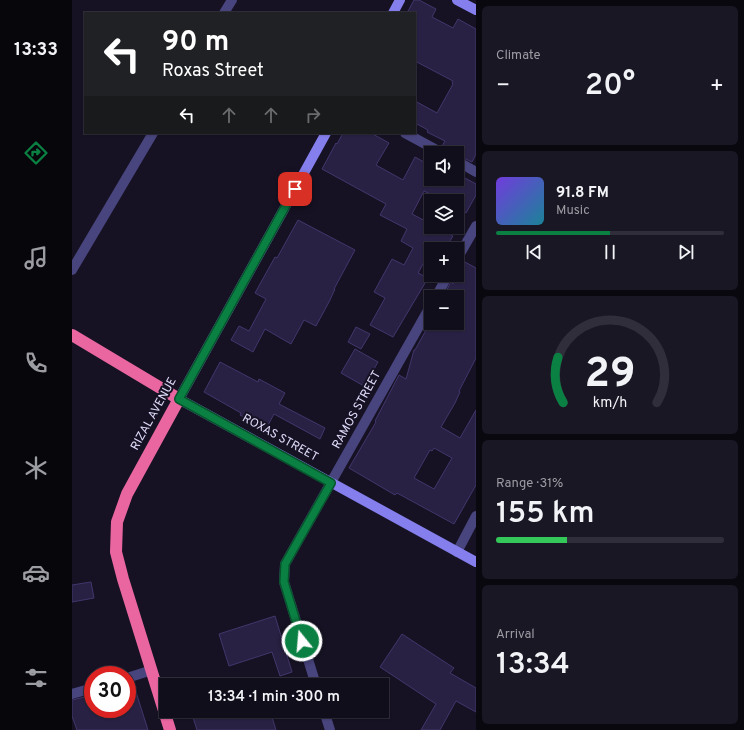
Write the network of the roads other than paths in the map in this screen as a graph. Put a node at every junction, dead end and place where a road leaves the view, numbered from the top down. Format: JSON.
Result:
{"nodes":[{"id":1,"x":232,"y":0,"type":"edge"},
{"id":2,"x":400,"y":0,"type":"edge"},
{"id":3,"x":458,"y":0,"type":"edge"},
{"id":4,"x":476,"y":10,"type":"edge"},
{"id":5,"x":225,"y":12,"type":"edge"},
{"id":6,"x":394,"y":12,"type":"edge"},
{"id":7,"x":152,"y":134,"type":"edge"},
{"id":8,"x":325,"y":134,"type":"edge"},
{"id":9,"x":407,"y":134,"type":"edge"},
{"id":10,"x":429,"y":146,"type":"edge"},
{"id":11,"x":464,"y":165,"type":"edge"},
{"id":12,"x":476,"y":172,"type":"edge"},
{"id":13,"x":476,"y":226,"type":"edge"},
{"id":14,"x":464,"y":247,"type":"edge"},
{"id":15,"x":72,"y":270,"type":"edge"},
{"id":16,"x":424,"y":317,"type":"edge"},
{"id":17,"x":72,"y":335,"type":"edge"},
{"id":18,"x":179,"y":399,"type":"junction"},
{"id":19,"x":331,"y":483,"type":"junction"},
{"id":20,"x":476,"y":516,"type":"edge"},
{"id":21,"x":457,"y":552,"type":"junction"},
{"id":22,"x":476,"y":562,"type":"edge"},
{"id":23,"x":152,"y":670,"type":"junction"},
{"id":24,"x":136,"y":675,"type":"edge"},
{"id":25,"x":314,"y":678,"type":"edge"},
{"id":26,"x":84,"y":691,"type":"edge"},
{"id":27,"x":72,"y":694,"type":"edge"},
{"id":28,"x":326,"y":718,"type":"edge"},
{"id":29,"x":170,"y":730,"type":"edge"},
{"id":30,"x":330,"y":730,"type":"edge"}],
"edges":[{"from":1,"to":5,"type":"street"},
{"from":2,"to":6,"type":"main road"},
{"from":3,"to":4,"type":"main road"},
{"from":7,"to":15,"type":"street"},
{"from":8,"to":18,"type":"main road","name":"RIZAL AVENUE"},
{"from":9,"to":10,"type":"street"},
{"from":11,"to":12,"type":"street"},
{"from":13,"to":14,"type":"street"},
{"from":16,"to":19,"type":"street","name":"RAMOS STREET"},
{"from":17,"to":18,"type":"highway","name":"ROXAS STREET"},
{"from":18,"to":19,"type":"main road","name":"ROXAS STREET"},
{"from":18,"to":23,"type":"highway","name":"RIZAL AVENUE"},
{"from":19,"to":21,"type":"main road","name":"ROXAS STREET"},
{"from":19,"to":25,"type":"street","name":"RAMOS STREET"},
{"from":20,"to":21,"type":"street"},
{"from":21,"to":22,"type":"main road","name":"ROXAS STREET"},
{"from":23,"to":24,"type":"street"},
{"from":23,"to":29,"type":"highway","name":"RIZAL AVENUE"},
{"from":26,"to":27,"type":"street"},
{"from":28,"to":30,"type":"street"}]}
